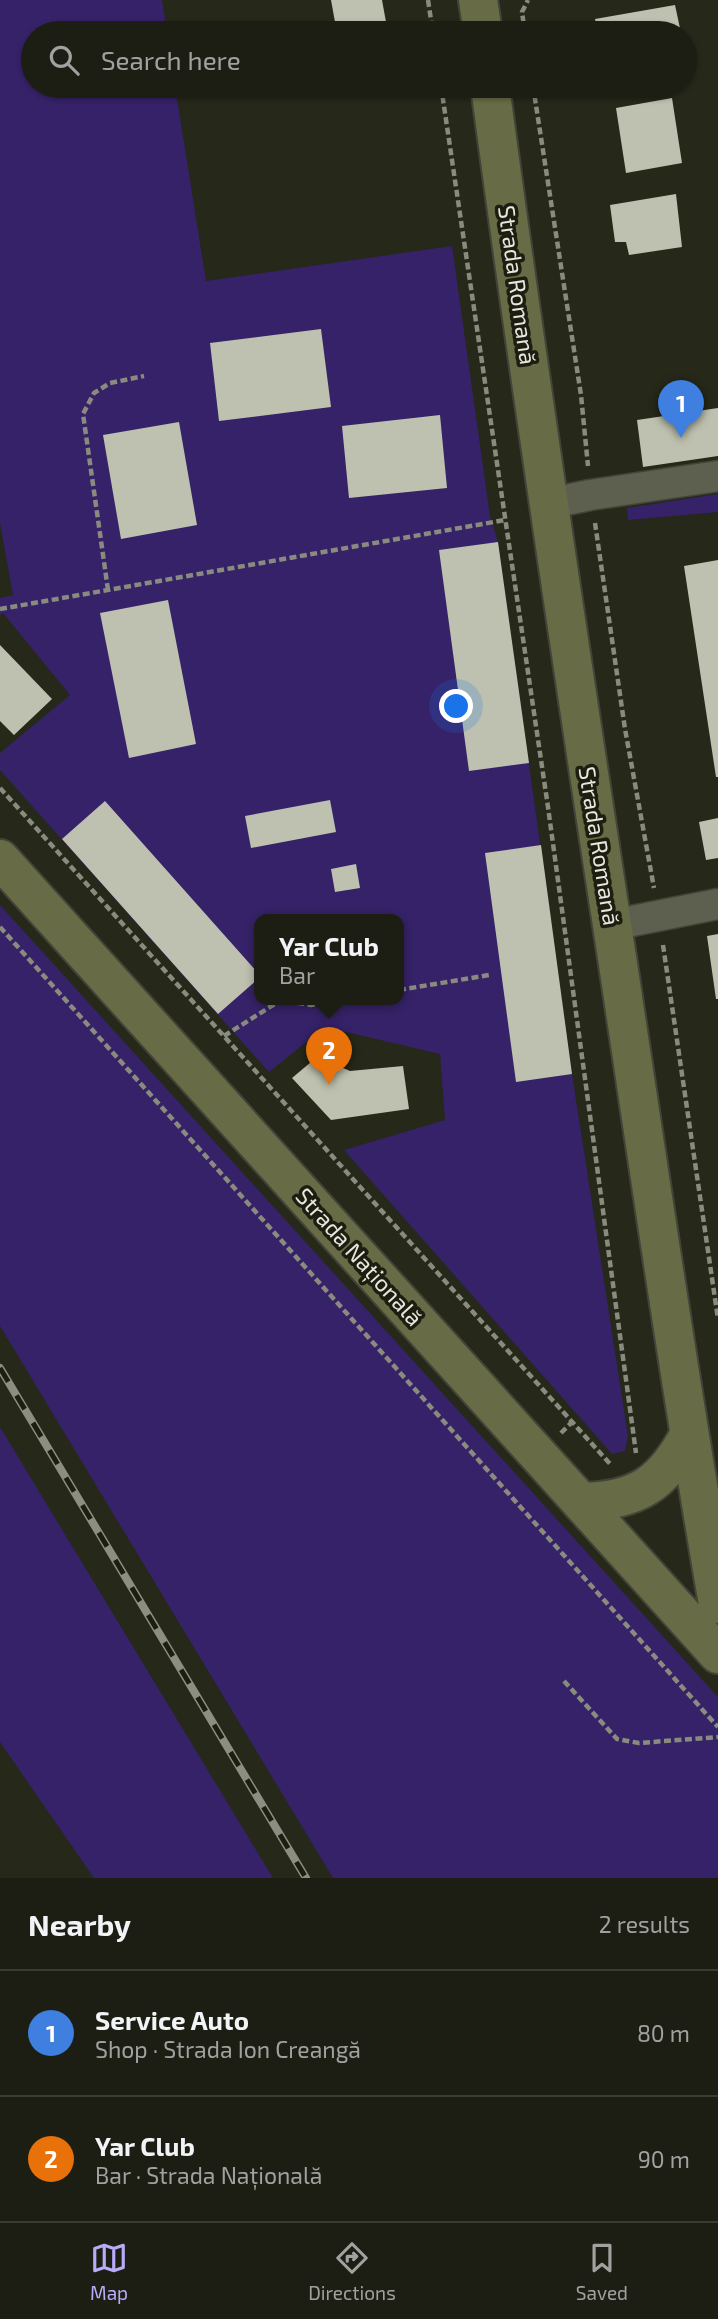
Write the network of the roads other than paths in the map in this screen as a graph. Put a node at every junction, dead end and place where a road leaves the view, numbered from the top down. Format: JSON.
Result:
{"nodes":[{"id":1,"x":478,"y":0,"type":"edge"},
{"id":2,"x":481,"y":21,"type":"edge"},
{"id":3,"x":492,"y":98,"type":"edge"},
{"id":4,"x":718,"y":476,"type":"edge"},
{"id":5,"x":547,"y":504,"type":"junction"},
{"id":6,"x":0,"y":859,"type":"edge"},
{"id":7,"x":718,"y":904,"type":"edge"},
{"id":8,"x":612,"y":925,"type":"junction"},
{"id":9,"x":689,"y":1435,"type":"junction"},
{"id":10,"x":581,"y":1502,"type":"junction"},
{"id":11,"x":718,"y":1604,"type":"edge"},
{"id":12,"x":718,"y":1654,"type":"edge"}],
"edges":[{"from":1,"to":2,"type":"main road"},
{"from":3,"to":5,"type":"main road","name":"Strada Romană"},
{"from":4,"to":5,"type":"street"},
{"from":5,"to":8,"type":"main road","name":"Strada Romană"},
{"from":6,"to":10,"type":"main road","name":"Strada Națională"},
{"from":7,"to":8,"type":"street"},
{"from":8,"to":9,"type":"main road","name":"Strada Romană"},
{"from":9,"to":10,"type":"main road"},
{"from":9,"to":11,"type":"main road","name":"Strada Romană"},
{"from":10,"to":12,"type":"main road","name":"Strada Națională"}]}
